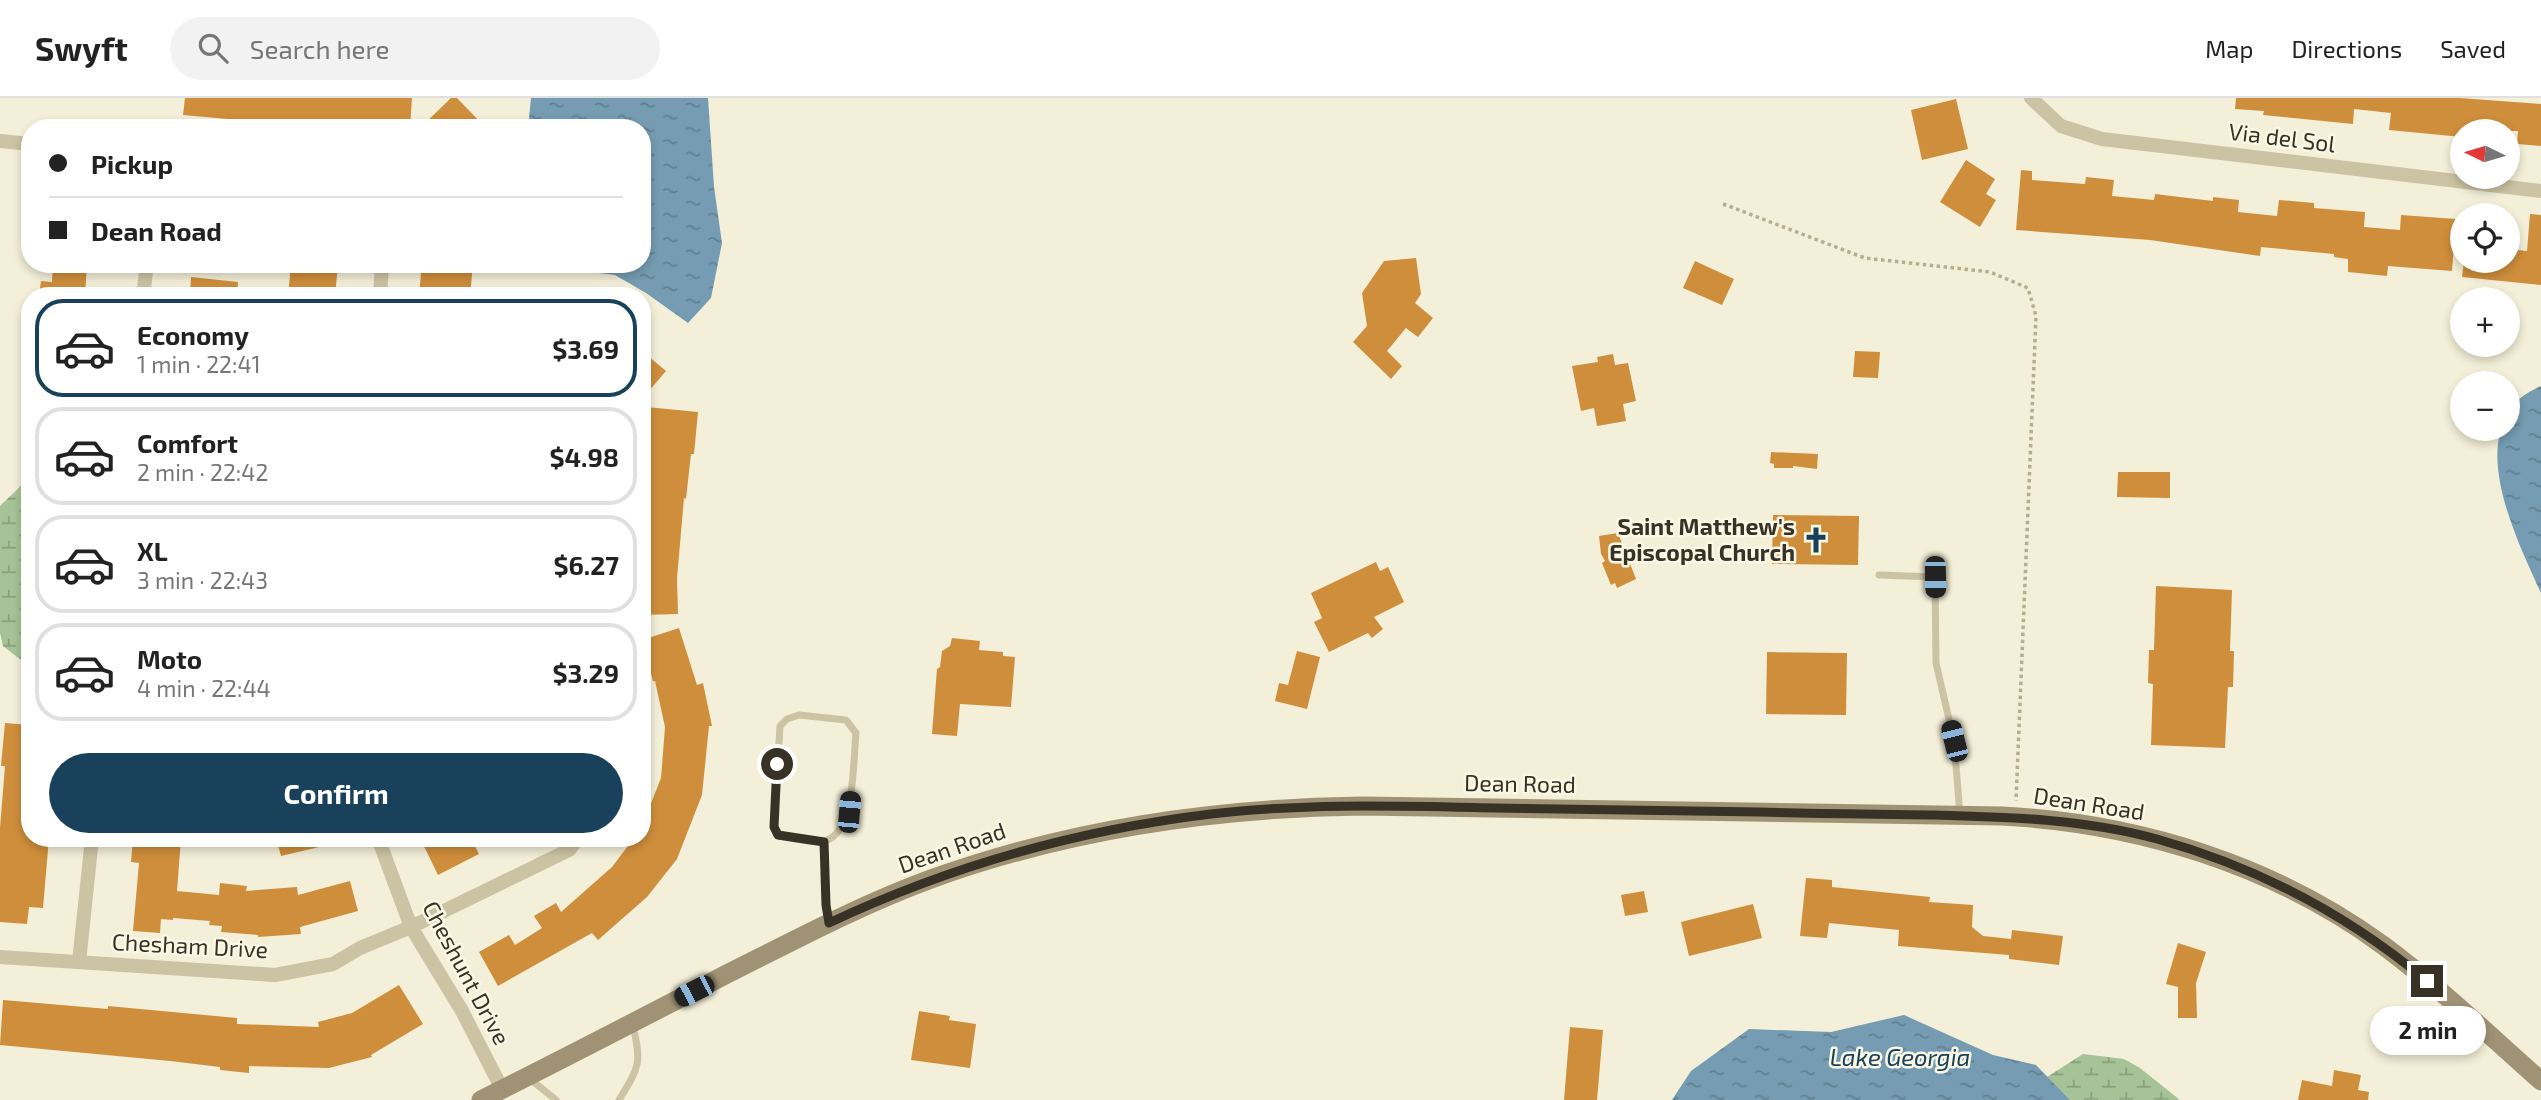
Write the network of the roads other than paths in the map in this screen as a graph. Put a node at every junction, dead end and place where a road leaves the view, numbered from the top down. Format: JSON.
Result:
{"nodes":[{"id":1,"x":2031,"y":98,"type":"edge"},
{"id":2,"x":0,"y":141,"type":"edge"},
{"id":3,"x":21,"y":143,"type":"edge"},
{"id":4,"x":2541,"y":191,"type":"edge"},
{"id":5,"x":1879,"y":575,"type":"dead end"},
{"id":6,"x":1961,"y":816,"type":"junction"},
{"id":7,"x":824,"y":842,"type":"junction"},
{"id":8,"x":91,"y":847,"type":"edge"},
{"id":9,"x":381,"y":847,"type":"edge"},
{"id":10,"x":571,"y":847,"type":"edge"},
{"id":11,"x":829,"y":923,"type":"junction"},
{"id":12,"x":411,"y":926,"type":"junction"},
{"id":13,"x":0,"y":957,"type":"edge"},
{"id":14,"x":79,"y":962,"type":"junction"},
{"id":15,"x":632,"y":1023,"type":"junction"},
{"id":16,"x":527,"y":1076,"type":"junction"},
{"id":17,"x":2541,"y":1081,"type":"edge"},
{"id":18,"x":502,"y":1089,"type":"junction"},
{"id":19,"x":481,"y":1100,"type":"edge"},
{"id":20,"x":556,"y":1100,"type":"edge"},
{"id":21,"x":619,"y":1100,"type":"edge"}],
"edges":[{"from":1,"to":4,"type":"street","name":"Via del Sol"},
{"from":2,"to":3,"type":"street"},
{"from":5,"to":6,"type":"lane"},
{"from":6,"to":11,"type":"main road","name":"Dean Road"},
{"from":6,"to":17,"type":"main road","name":"Dean Road"},
{"from":7,"to":7,"type":"lane"},
{"from":7,"to":11,"type":"lane"},
{"from":8,"to":14,"type":"street"},
{"from":9,"to":12,"type":"street","name":"Cheshunt Drive"},
{"from":10,"to":12,"type":"street","name":"Chesham Drive"},
{"from":11,"to":15,"type":"main road","name":"Dean Road"},
{"from":12,"to":14,"type":"street","name":"Chesham Drive"},
{"from":12,"to":18,"type":"street","name":"Cheshunt Drive"},
{"from":13,"to":14,"type":"street","name":"Chesham Drive"},
{"from":15,"to":16,"type":"main road","name":"Dean Road"},
{"from":15,"to":21,"type":"lane"},
{"from":16,"to":18,"type":"main road","name":"Dean Road"},
{"from":16,"to":20,"type":"lane"},
{"from":18,"to":19,"type":"main road","name":"Dean Road"}]}
